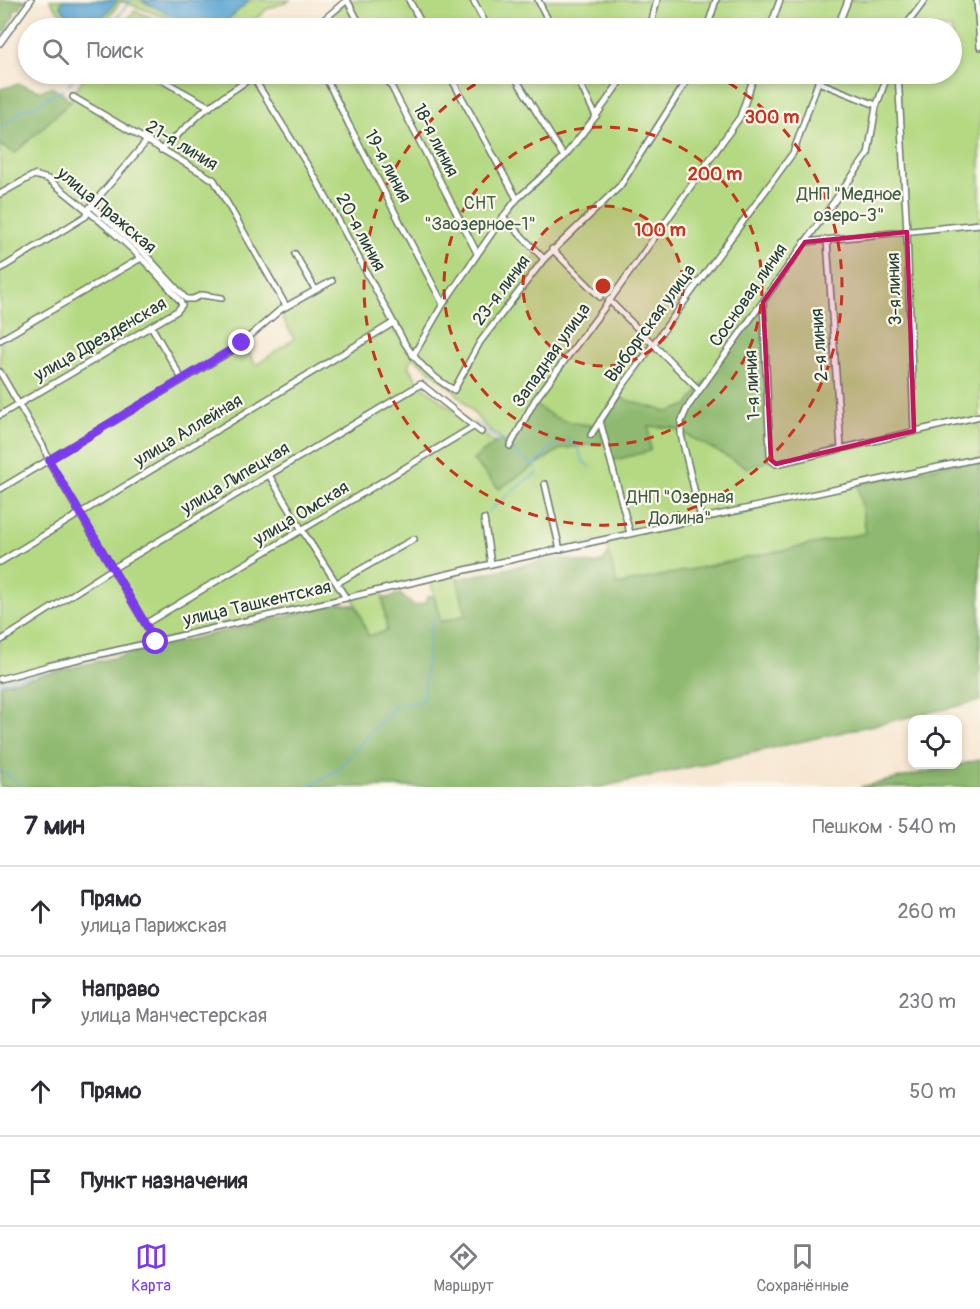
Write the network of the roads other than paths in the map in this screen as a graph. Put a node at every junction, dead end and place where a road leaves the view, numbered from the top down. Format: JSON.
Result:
{"nodes":[{"id":1,"x":31,"y":0,"type":"edge"},
{"id":2,"x":347,"y":0,"type":"edge"},
{"id":3,"x":409,"y":0,"type":"edge"},
{"id":4,"x":473,"y":0,"type":"edge"},
{"id":5,"x":538,"y":0,"type":"edge"},
{"id":6,"x":657,"y":0,"type":"edge"},
{"id":7,"x":717,"y":0,"type":"edge"},
{"id":8,"x":780,"y":0,"type":"edge"},
{"id":9,"x":848,"y":0,"type":"edge"},
{"id":10,"x":925,"y":0,"type":"edge"},
{"id":11,"x":977,"y":0,"type":"edge"},
{"id":12,"x":18,"y":18,"type":"edge"},
{"id":13,"x":18,"y":18,"type":"edge"},
{"id":14,"x":326,"y":18,"type":"edge"},
{"id":15,"x":357,"y":18,"type":"edge"},
{"id":16,"x":419,"y":18,"type":"edge"},
{"id":17,"x":483,"y":18,"type":"edge"},
{"id":18,"x":547,"y":18,"type":"edge"},
{"id":19,"x":652,"y":18,"type":"edge"},
{"id":20,"x":711,"y":18,"type":"edge"},
{"id":21,"x":774,"y":18,"type":"edge"},
{"id":22,"x":841,"y":18,"type":"edge"},
{"id":23,"x":911,"y":18,"type":"edge"},
{"id":24,"x":0,"y":43,"type":"edge"},
{"id":25,"x":980,"y":47,"type":"edge"},
{"id":26,"x":169,"y":84,"type":"edge"},
{"id":27,"x":242,"y":84,"type":"edge"},
{"id":28,"x":260,"y":84,"type":"edge"},
{"id":29,"x":329,"y":84,"type":"edge"},
{"id":30,"x":390,"y":84,"type":"edge"},
{"id":31,"x":454,"y":84,"type":"edge"},
{"id":32,"x":519,"y":84,"type":"edge"},
{"id":33,"x":580,"y":84,"type":"edge"},
{"id":34,"x":618,"y":84,"type":"edge"},
{"id":35,"x":685,"y":84,"type":"edge"},
{"id":36,"x":752,"y":84,"type":"edge"},
{"id":37,"x":817,"y":84,"type":"edge"},
{"id":38,"x":823,"y":84,"type":"edge"},
{"id":39,"x":884,"y":84,"type":"edge"},
{"id":40,"x":899,"y":84,"type":"edge"},
{"id":41,"x":73,"y":97,"type":"dead end"},
{"id":42,"x":876,"y":105,"type":"junction"},
{"id":43,"x":210,"y":107,"type":"junction"},
{"id":44,"x":596,"y":116,"type":"junction"},
{"id":45,"x":146,"y":142,"type":"junction"},
{"id":46,"x":161,"y":150,"type":"junction"},
{"id":47,"x":564,"y":157,"type":"junction"},
{"id":48,"x":0,"y":194,"type":"edge"},
{"id":49,"x":517,"y":199,"type":"junction"},
{"id":50,"x":90,"y":208,"type":"junction"},
{"id":51,"x":503,"y":217,"type":"junction"},
{"id":52,"x":980,"y":224,"type":"edge"},
{"id":53,"x":907,"y":232,"type":"junction"},
{"id":54,"x":827,"y":240,"type":"junction"},
{"id":55,"x":805,"y":242,"type":"junction"},
{"id":56,"x":552,"y":249,"type":"junction"},
{"id":57,"x":477,"y":253,"type":"junction"},
{"id":58,"x":295,"y":254,"type":"dead end"},
{"id":59,"x":141,"y":258,"type":"junction"},
{"id":60,"x":544,"y":259,"type":"junction"},
{"id":61,"x":0,"y":269,"type":"edge"},
{"id":62,"x":332,"y":281,"type":"dead end"},
{"id":63,"x":315,"y":289,"type":"junction"},
{"id":64,"x":600,"y":297,"type":"dead end"},
{"id":65,"x":222,"y":298,"type":"dead end"},
{"id":66,"x":609,"y":300,"type":"junction"},
{"id":67,"x":763,"y":302,"type":"junction"},
{"id":68,"x":443,"y":304,"type":"junction"},
{"id":69,"x":182,"y":305,"type":"joint"},
{"id":70,"x":286,"y":306,"type":"junction"},
{"id":71,"x":393,"y":323,"type":"junction"},
{"id":72,"x":152,"y":326,"type":"junction"},
{"id":73,"x":0,"y":340,"type":"edge"},
{"id":74,"x":653,"y":345,"type":"junction"},
{"id":75,"x":413,"y":356,"type":"junction"},
{"id":76,"x":0,"y":372,"type":"edge"},
{"id":77,"x":182,"y":379,"type":"junction"},
{"id":78,"x":454,"y":390,"type":"joint"},
{"id":79,"x":699,"y":390,"type":"junction"},
{"id":80,"x":18,"y":404,"type":"junction"},
{"id":81,"x":0,"y":415,"type":"edge"},
{"id":82,"x":980,"y":416,"type":"edge"},
{"id":83,"x":600,"y":421,"type":"junction"},
{"id":84,"x":473,"y":427,"type":"junction"},
{"id":85,"x":914,"y":431,"type":"junction"},
{"id":86,"x":481,"y":432,"type":"dead end"},
{"id":87,"x":591,"y":435,"type":"dead end"},
{"id":88,"x":510,"y":446,"type":"dead end"},
{"id":89,"x":840,"y":449,"type":"junction"},
{"id":90,"x":980,"y":458,"type":"edge"},
{"id":91,"x":49,"y":460,"type":"junction"},
{"id":92,"x":269,"y":475,"type":"junction"},
{"id":93,"x":545,"y":484,"type":"dead end"},
{"id":94,"x":0,"y":489,"type":"edge"},
{"id":95,"x":79,"y":513,"type":"junction"},
{"id":96,"x":701,"y":518,"type":"junction"},
{"id":97,"x":484,"y":519,"type":"dead end"},
{"id":98,"x":302,"y":530,"type":"junction"},
{"id":99,"x":630,"y":533,"type":"junction"},
{"id":100,"x":414,"y":539,"type":"dead end"},
{"id":101,"x":560,"y":550,"type":"junction"},
{"id":102,"x":0,"y":562,"type":"edge"},
{"id":103,"x":490,"y":564,"type":"junction"},
{"id":104,"x":112,"y":569,"type":"junction"},
{"id":105,"x":337,"y":583,"type":"junction"},
{"id":106,"x":348,"y":597,"type":"junction"},
{"id":107,"x":145,"y":624,"type":"junction"},
{"id":108,"x":0,"y":641,"type":"edge"},
{"id":109,"x":156,"y":642,"type":"junction"},
{"id":110,"x":0,"y":679,"type":"edge"}],
"edges":[{"from":1,"to":12,"type":"street"},
{"from":2,"to":14,"type":"street"},
{"from":2,"to":15,"type":"street"},
{"from":3,"to":16,"type":"street"},
{"from":4,"to":17,"type":"street"},
{"from":5,"to":18,"type":"street"},
{"from":6,"to":19,"type":"street"},
{"from":7,"to":20,"type":"street"},
{"from":8,"to":21,"type":"street"},
{"from":9,"to":22,"type":"street"},
{"from":10,"to":23,"type":"street"},
{"from":11,"to":25,"type":"street"},
{"from":13,"to":24,"type":"street"},
{"from":26,"to":43,"type":"street"},
{"from":27,"to":43,"type":"street"},
{"from":28,"to":71,"type":"street","name":"20-я линия"},
{"from":29,"to":68,"type":"street","name":"19-я линия"},
{"from":30,"to":57,"type":"street","name":"18-я линия"},
{"from":31,"to":49,"type":"street"},
{"from":32,"to":47,"type":"street"},
{"from":33,"to":44,"type":"street"},
{"from":34,"to":44,"type":"street"},
{"from":35,"to":56,"type":"street","name":"23-я линия"},
{"from":36,"to":66,"type":"street","name":"Западная улица"},
{"from":37,"to":74,"type":"street","name":"Выборгская улица"},
{"from":38,"to":42,"type":"street"},
{"from":39,"to":42,"type":"street","name":"Сосновая линия"},
{"from":40,"to":53,"type":"street","name":"3-я линия"},
{"from":41,"to":45,"type":"street","name":"21-я линия"},
{"from":42,"to":55,"type":"street","name":"Сосновая линия"},
{"from":43,"to":46,"type":"street"},
{"from":44,"to":47,"type":"street"},
{"from":45,"to":46,"type":"street","name":"21-я линия"},
{"from":45,"to":50,"type":"street"},
{"from":46,"to":70,"type":"street","name":"21-я линия"},
{"from":47,"to":49,"type":"street"},
{"from":48,"to":50,"type":"street","name":"улица Пражская"},
{"from":49,"to":51,"type":"street"},
{"from":50,"to":59,"type":"street","name":"улица Пражская"},
{"from":50,"to":61,"type":"street"},
{"from":50,"to":65,"type":"street"},
{"from":51,"to":57,"type":"street"},
{"from":51,"to":60,"type":"street"},
{"from":52,"to":53,"type":"street"},
{"from":53,"to":54,"type":"street"},
{"from":53,"to":85,"type":"street","name":"3-я линия"},
{"from":54,"to":55,"type":"street"},
{"from":54,"to":89,"type":"street","name":"2-я линия"},
{"from":55,"to":67,"type":"street","name":"Сосновая линия"},
{"from":56,"to":60,"type":"street","name":"23-я линия"},
{"from":56,"to":64,"type":"street"},
{"from":57,"to":68,"type":"street"},
{"from":58,"to":63,"type":"street"},
{"from":59,"to":69,"type":"street","name":"улица Пражская"},
{"from":59,"to":73,"type":"street"},
{"from":60,"to":78,"type":"street","name":"23-я линия"},
{"from":62,"to":63,"type":"street"},
{"from":63,"to":70,"type":"street"},
{"from":66,"to":74,"type":"street"},
{"from":66,"to":88,"type":"street","name":"Западная улица"},
{"from":67,"to":79,"type":"street","name":"Сосновая линия"},
{"from":67,"to":89,"type":"street","name":"1-я линия"},
{"from":68,"to":75,"type":"street"},
{"from":69,"to":72,"type":"street","name":"улица Дрезденская"},
{"from":70,"to":77,"type":"street"},
{"from":71,"to":75,"type":"street","name":"20-я линия"},
{"from":71,"to":95,"type":"street","name":"улица Аллейная"},
{"from":72,"to":77,"type":"street"},
{"from":72,"to":80,"type":"street","name":"улица Дрезденская"},
{"from":74,"to":79,"type":"street"},
{"from":74,"to":83,"type":"street","name":"Выборгская улица"},
{"from":75,"to":78,"type":"street","name":"20-я линия"},
{"from":76,"to":80,"type":"street"},
{"from":77,"to":91,"type":"street"},
{"from":79,"to":96,"type":"street","name":"Сосновая линия"},
{"from":80,"to":81,"type":"street","name":"улица Дрезденская"},
{"from":80,"to":91,"type":"street"},
{"from":82,"to":85,"type":"street"},
{"from":83,"to":87,"type":"street","name":"Выборгская улица"},
{"from":83,"to":99,"type":"street"},
{"from":84,"to":86,"type":"street","name":"улица Липецкая"},
{"from":84,"to":92,"type":"street","name":"улица Липецкая"},
{"from":84,"to":98,"type":"street","name":"улица Омская"},
{"from":85,"to":89,"type":"street"},
{"from":90,"to":96,"type":"street","name":"улица Ташкентская"},
{"from":91,"to":94,"type":"street"},
{"from":91,"to":95,"type":"street"},
{"from":92,"to":98,"type":"street"},
{"from":92,"to":104,"type":"street","name":"улица Липецкая"},
{"from":93,"to":101,"type":"street"},
{"from":95,"to":102,"type":"street","name":"улица Аллейная"},
{"from":95,"to":104,"type":"street"},
{"from":96,"to":99,"type":"street","name":"улица Ташкентская"},
{"from":97,"to":103,"type":"street"},
{"from":98,"to":105,"type":"street"},
{"from":98,"to":107,"type":"street","name":"улица Омская"},
{"from":99,"to":101,"type":"street","name":"улица Ташкентская"},
{"from":100,"to":105,"type":"street"},
{"from":101,"to":103,"type":"street","name":"улица Ташкентская"},
{"from":103,"to":106,"type":"street","name":"улица Ташкентская"},
{"from":104,"to":107,"type":"street"},
{"from":104,"to":108,"type":"street","name":"улица Липецкая"},
{"from":105,"to":106,"type":"street"},
{"from":106,"to":109,"type":"street","name":"улица Ташкентская"},
{"from":107,"to":109,"type":"street"},
{"from":109,"to":110,"type":"street","name":"улица Ташкентская"}]}
